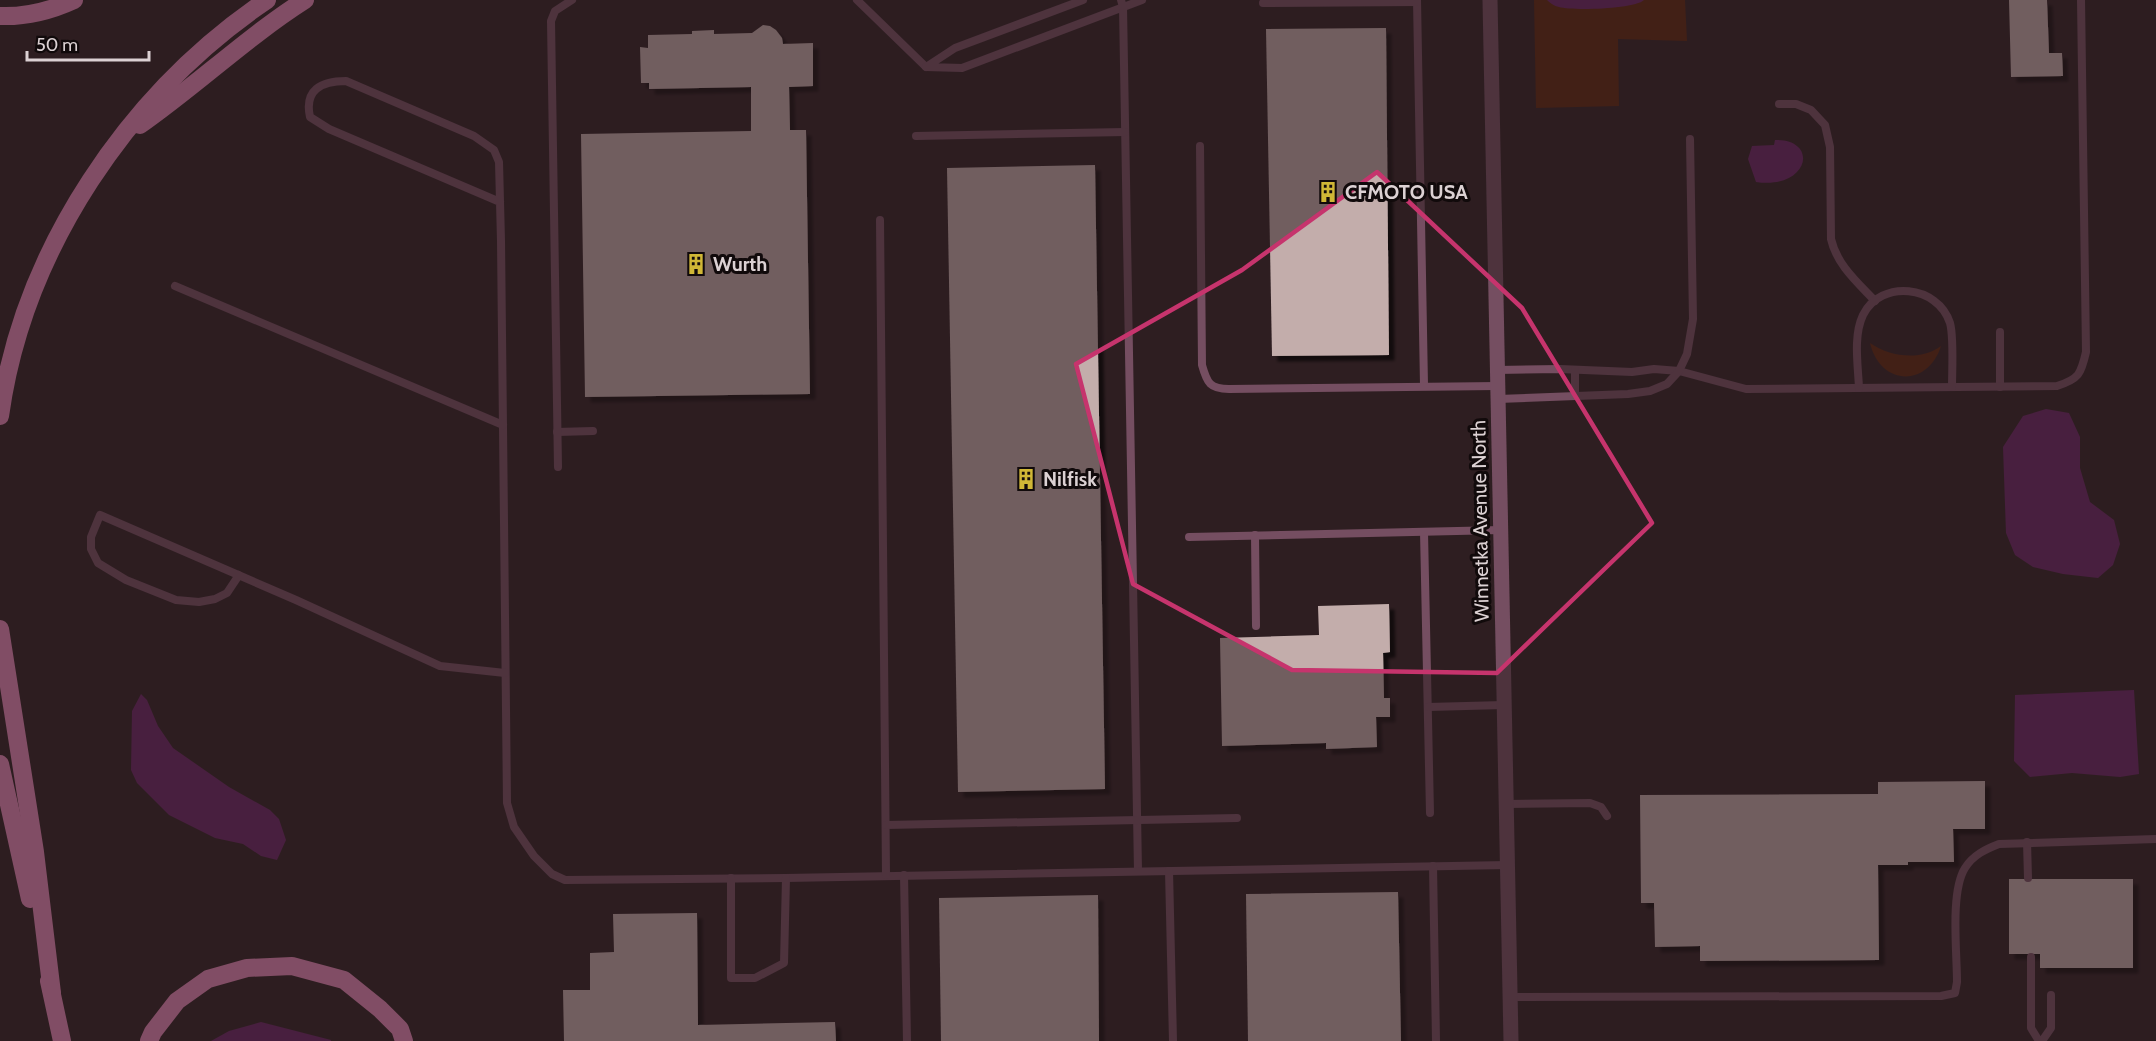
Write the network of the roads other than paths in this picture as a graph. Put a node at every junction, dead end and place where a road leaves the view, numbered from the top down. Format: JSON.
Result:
{"nodes":[{"id":1,"x":75,"y":0,"type":"edge"},
{"id":2,"x":267,"y":0,"type":"edge"},
{"id":3,"x":305,"y":0,"type":"edge"},
{"id":4,"x":572,"y":0,"type":"edge"},
{"id":5,"x":857,"y":0,"type":"edge"},
{"id":6,"x":1083,"y":0,"type":"edge"},
{"id":7,"x":1142,"y":0,"type":"edge"},
{"id":8,"x":1490,"y":0,"type":"edge"},
{"id":9,"x":2081,"y":0,"type":"edge"},
{"id":10,"x":1417,"y":1,"type":"edge"},
{"id":11,"x":1263,"y":3,"type":"dead end"},
{"id":12,"x":1122,"y":4,"type":"edge"},
{"id":13,"x":0,"y":16,"type":"edge"},
{"id":14,"x":926,"y":68,"type":"junction"},
{"id":15,"x":1779,"y":104,"type":"dead end"},
{"id":16,"x":1125,"y":132,"type":"junction"},
{"id":17,"x":916,"y":136,"type":"dead end"},
{"id":18,"x":121,"y":137,"type":"junction"},
{"id":19,"x":1690,"y":139,"type":"dead end"},
{"id":20,"x":1200,"y":146,"type":"dead end"},
{"id":21,"x":500,"y":202,"type":"junction"},
{"id":22,"x":880,"y":220,"type":"dead end"},
{"id":23,"x":175,"y":286,"type":"dead end"},
{"id":24,"x":1875,"y":301,"type":"junction"},
{"id":25,"x":2000,"y":332,"type":"dead end"},
{"id":26,"x":1575,"y":370,"type":"junction"},
{"id":27,"x":1679,"y":371,"type":"junction"},
{"id":28,"x":1498,"y":385,"type":"junction"},
{"id":29,"x":1424,"y":386,"type":"junction"},
{"id":30,"x":1952,"y":387,"type":"junction"},
{"id":31,"x":2000,"y":387,"type":"junction"},
{"id":32,"x":1859,"y":388,"type":"junction"},
{"id":33,"x":1575,"y":396,"type":"junction"},
{"id":34,"x":0,"y":416,"type":"edge"},
{"id":35,"x":503,"y":425,"type":"junction"},
{"id":36,"x":593,"y":431,"type":"dead end"},
{"id":37,"x":557,"y":432,"type":"junction"},
{"id":38,"x":558,"y":467,"type":"dead end"},
{"id":39,"x":1501,"y":530,"type":"junction"},
{"id":40,"x":1424,"y":532,"type":"junction"},
{"id":41,"x":1255,"y":535,"type":"junction"},
{"id":42,"x":1189,"y":537,"type":"dead end"},
{"id":43,"x":239,"y":575,"type":"junction"},
{"id":44,"x":1256,"y":626,"type":"dead end"},
{"id":45,"x":0,"y":629,"type":"edge"},
{"id":46,"x":505,"y":673,"type":"junction"},
{"id":47,"x":1504,"y":705,"type":"junction"},
{"id":48,"x":1428,"y":707,"type":"junction"},
{"id":49,"x":0,"y":764,"type":"edge"},
{"id":50,"x":1506,"y":804,"type":"junction"},
{"id":51,"x":1430,"y":813,"type":"dead end"},
{"id":52,"x":1606,"y":816,"type":"dead end"},
{"id":53,"x":1237,"y":818,"type":"dead end"},
{"id":54,"x":1137,"y":820,"type":"junction"},
{"id":55,"x":886,"y":825,"type":"junction"},
{"id":56,"x":2156,"y":839,"type":"edge"},
{"id":57,"x":2027,"y":842,"type":"junction"},
{"id":58,"x":1508,"y":865,"type":"junction"},
{"id":59,"x":1433,"y":866,"type":"junction"},
{"id":60,"x":1169,"y":870,"type":"junction"},
{"id":61,"x":1138,"y":871,"type":"junction"},
{"id":62,"x":886,"y":875,"type":"junction"},
{"id":63,"x":904,"y":875,"type":"junction"},
{"id":64,"x":731,"y":878,"type":"junction"},
{"id":65,"x":786,"y":878,"type":"junction"},
{"id":66,"x":2028,"y":878,"type":"dead end"},
{"id":67,"x":2031,"y":957,"type":"dead end"},
{"id":68,"x":52,"y":993,"type":"junction"},
{"id":69,"x":2051,"y":995,"type":"dead end"},
{"id":70,"x":1510,"y":997,"type":"junction"},
{"id":71,"x":62,"y":1041,"type":"edge"},
{"id":72,"x":149,"y":1041,"type":"edge"},
{"id":73,"x":404,"y":1041,"type":"edge"},
{"id":74,"x":907,"y":1041,"type":"edge"},
{"id":75,"x":1173,"y":1041,"type":"edge"},
{"id":76,"x":1436,"y":1041,"type":"edge"},
{"id":77,"x":1511,"y":1041,"type":"edge"},
{"id":78,"x":2041,"y":1041,"type":"edge"}],
"edges":[{"from":1,"to":13,"type":"highway"},
{"from":2,"to":18,"type":"highway"},
{"from":3,"to":18,"type":"highway"},
{"from":4,"to":37,"type":"lane"},
{"from":5,"to":14,"type":"lane"},
{"from":6,"to":14,"type":"lane"},
{"from":7,"to":12,"type":"lane"},
{"from":8,"to":28,"type":"street","name":"Winnetka Avenue North"},
{"from":9,"to":31,"type":"lane"},
{"from":10,"to":11,"type":"lane"},
{"from":10,"to":29,"type":"lane"},
{"from":12,"to":14,"type":"lane"},
{"from":12,"to":16,"type":"lane"},
{"from":15,"to":24,"type":"lane"},
{"from":16,"to":17,"type":"lane"},
{"from":16,"to":54,"type":"lane"},
{"from":18,"to":34,"type":"highway"},
{"from":19,"to":27,"type":"lane"},
{"from":20,"to":29,"type":"lane"},
{"from":21,"to":21,"type":"lane"},
{"from":21,"to":35,"type":"lane"},
{"from":22,"to":55,"type":"lane"},
{"from":23,"to":35,"type":"lane"},
{"from":24,"to":30,"type":"lane"},
{"from":24,"to":32,"type":"lane"},
{"from":25,"to":31,"type":"lane"},
{"from":26,"to":27,"type":"lane"},
{"from":26,"to":28,"type":"lane"},
{"from":26,"to":33,"type":"lane"},
{"from":27,"to":32,"type":"lane"},
{"from":27,"to":33,"type":"lane"},
{"from":28,"to":29,"type":"lane"},
{"from":28,"to":33,"type":"lane"},
{"from":28,"to":39,"type":"street","name":"Winnetka Avenue North"},
{"from":30,"to":31,"type":"lane"},
{"from":30,"to":32,"type":"lane"},
{"from":35,"to":46,"type":"lane"},
{"from":36,"to":37,"type":"lane"},
{"from":37,"to":38,"type":"lane"},
{"from":39,"to":40,"type":"lane"},
{"from":39,"to":47,"type":"street","name":"Winnetka Avenue North"},
{"from":40,"to":41,"type":"lane"},
{"from":40,"to":48,"type":"lane"},
{"from":41,"to":42,"type":"lane"},
{"from":41,"to":44,"type":"lane"},
{"from":43,"to":43,"type":"lane"},
{"from":43,"to":46,"type":"lane"},
{"from":45,"to":68,"type":"highway"},
{"from":46,"to":64,"type":"lane"},
{"from":47,"to":48,"type":"lane"},
{"from":47,"to":50,"type":"street","name":"Winnetka Avenue North"},
{"from":48,"to":51,"type":"lane"},
{"from":49,"to":68,"type":"highway"},
{"from":50,"to":52,"type":"lane"},
{"from":50,"to":58,"type":"street","name":"Winnetka Avenue North"},
{"from":53,"to":54,"type":"lane"},
{"from":54,"to":55,"type":"lane"},
{"from":54,"to":61,"type":"lane"},
{"from":55,"to":62,"type":"lane"},
{"from":56,"to":57,"type":"lane"},
{"from":57,"to":66,"type":"lane"},
{"from":57,"to":70,"type":"lane"},
{"from":58,"to":59,"type":"lane"},
{"from":58,"to":70,"type":"street","name":"Winnetka Avenue North"},
{"from":59,"to":60,"type":"lane"},
{"from":59,"to":76,"type":"lane"},
{"from":60,"to":61,"type":"lane"},
{"from":60,"to":75,"type":"lane"},
{"from":61,"to":63,"type":"lane"},
{"from":62,"to":63,"type":"lane"},
{"from":62,"to":65,"type":"lane"},
{"from":63,"to":74,"type":"lane"},
{"from":64,"to":65,"type":"lane"},
{"from":64,"to":65,"type":"lane"},
{"from":67,"to":78,"type":"lane"},
{"from":68,"to":71,"type":"highway"},
{"from":69,"to":78,"type":"lane"},
{"from":70,"to":77,"type":"street","name":"Winnetka Avenue North"},
{"from":72,"to":73,"type":"highway"}]}
